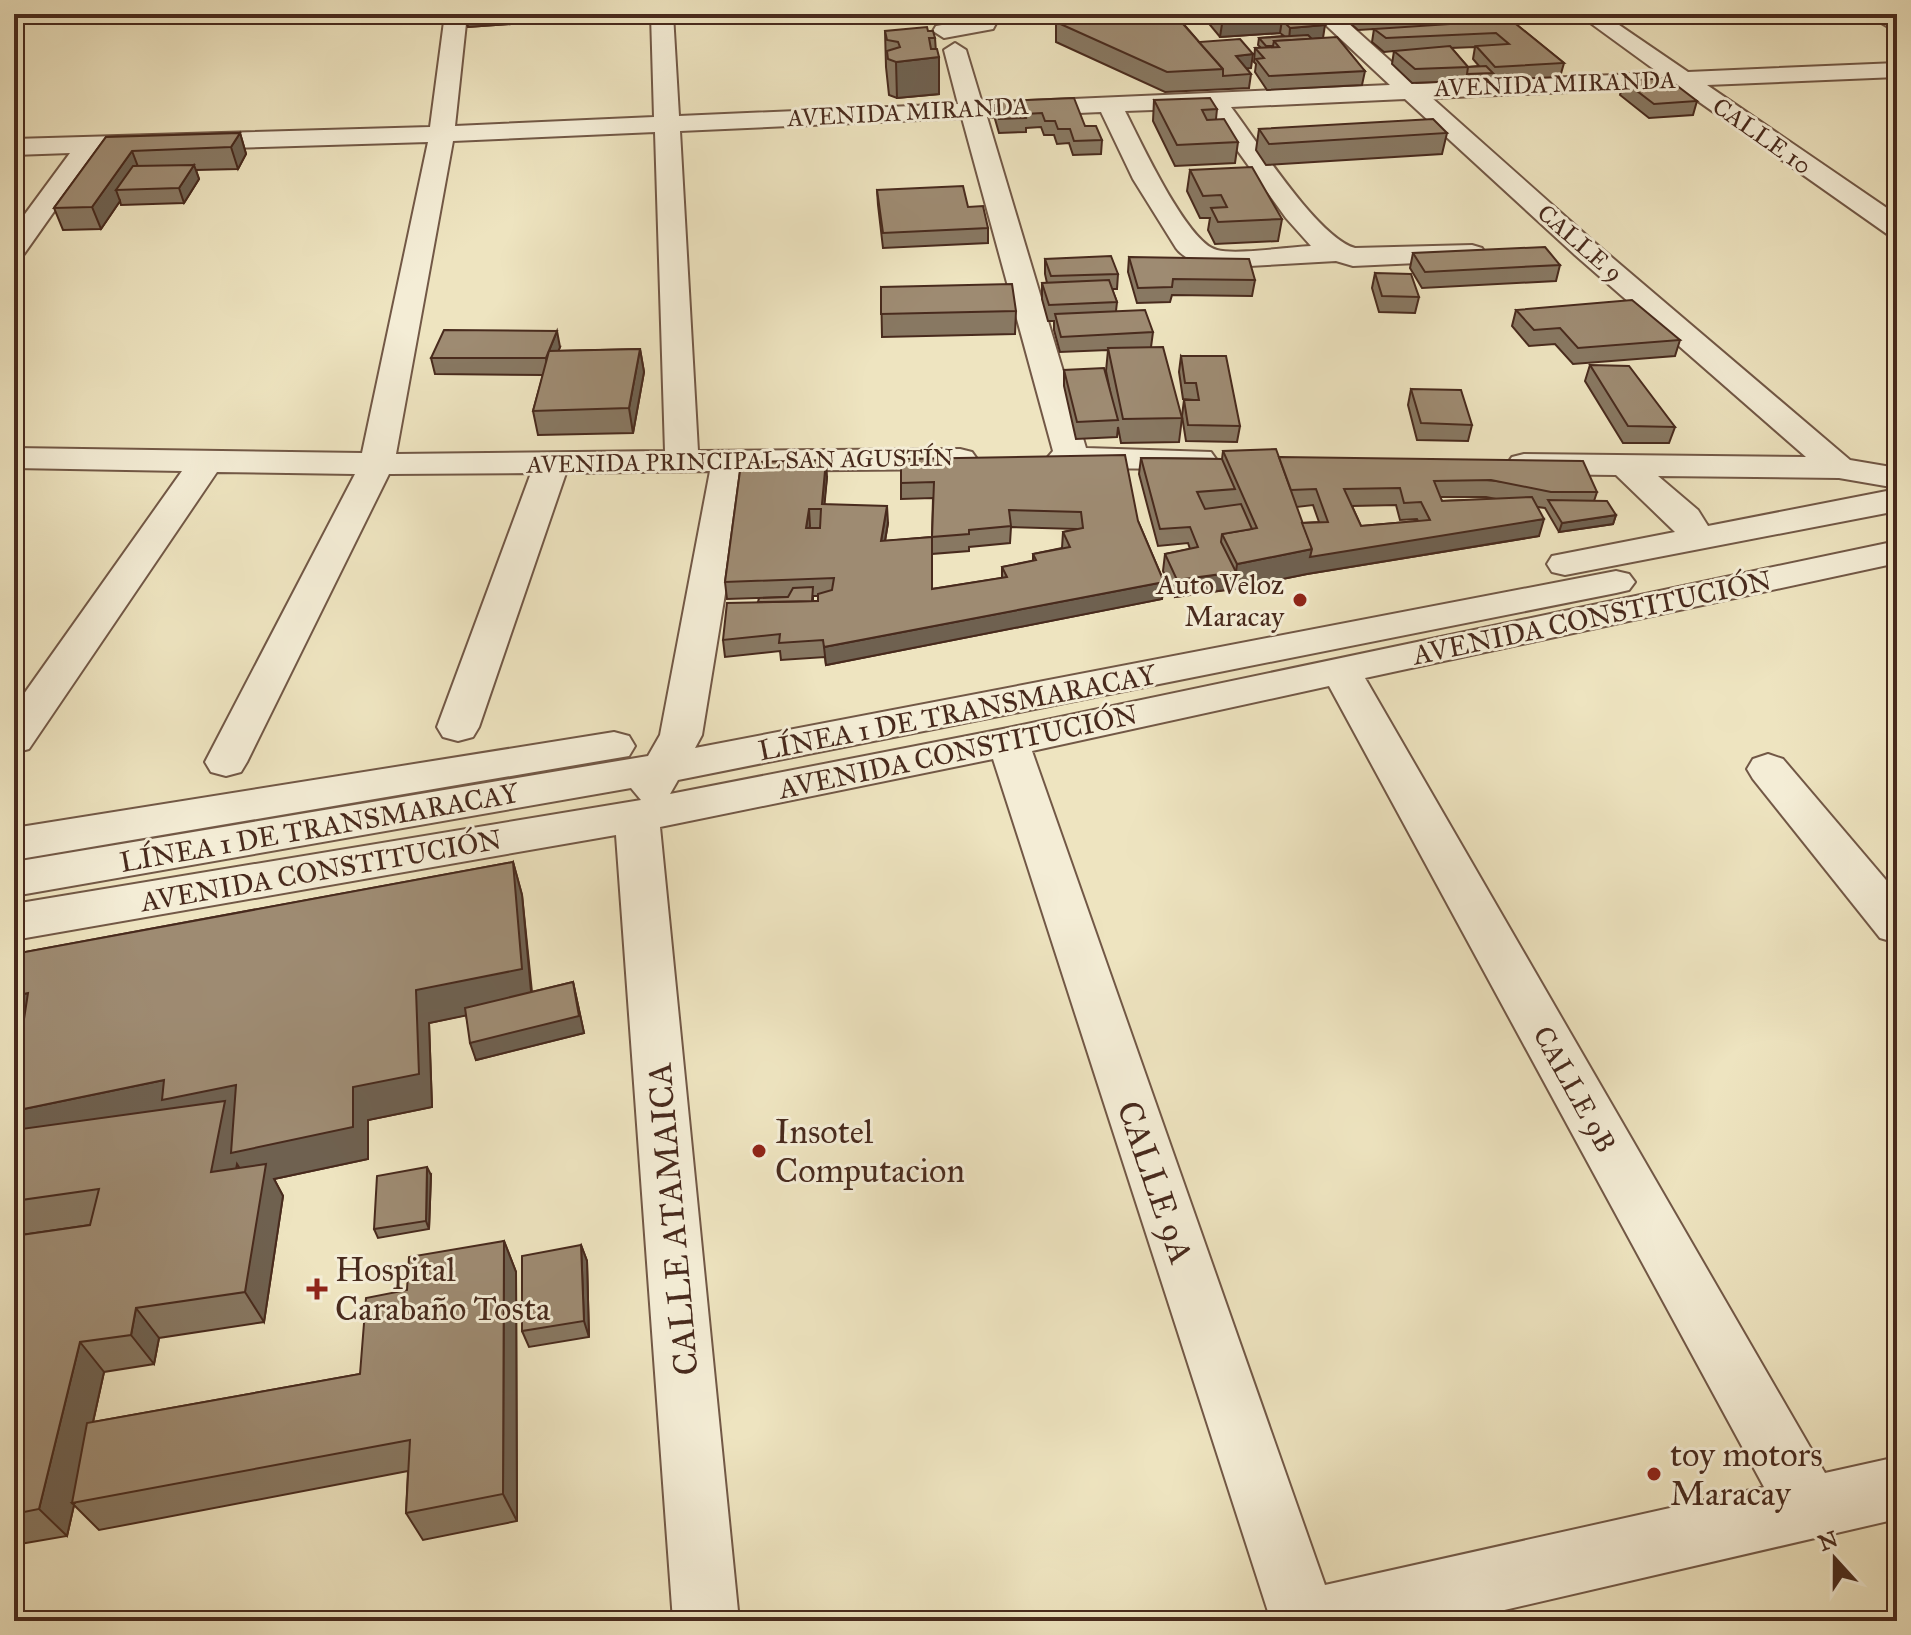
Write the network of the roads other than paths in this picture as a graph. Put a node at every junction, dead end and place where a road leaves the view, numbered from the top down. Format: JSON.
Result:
{"nodes":[{"id":1,"x":456,"y":14,"type":"edge"},
{"id":2,"x":662,"y":14,"type":"edge"},
{"id":3,"x":990,"y":14,"type":"edge"},
{"id":4,"x":1325,"y":14,"type":"edge"},
{"id":5,"x":1589,"y":14,"type":"edge"},
{"id":6,"x":1877,"y":14,"type":"edge"},
{"id":7,"x":1897,"y":25,"type":"edge"},
{"id":8,"x":1897,"y":70,"type":"edge"},
{"id":9,"x":1680,"y":79,"type":"junction"},
{"id":10,"x":1406,"y":90,"type":"junction"},
{"id":11,"x":1214,"y":100,"type":"junction"},
{"id":12,"x":1109,"y":104,"type":"junction"},
{"id":13,"x":971,"y":109,"type":"junction"},
{"id":14,"x":670,"y":123,"type":"junction"},
{"id":15,"x":442,"y":134,"type":"junction"},
{"id":16,"x":90,"y":143,"type":"junction"},
{"id":17,"x":14,"y":147,"type":"edge"},
{"id":18,"x":1267,"y":173,"type":"junction"},
{"id":19,"x":1237,"y":175,"type":"edge"},
{"id":20,"x":1177,"y":178,"type":"dead end"},
{"id":21,"x":1146,"y":179,"type":"junction"},
{"id":22,"x":1897,"y":228,"type":"edge"},
{"id":23,"x":14,"y":248,"type":"edge"},
{"id":24,"x":1585,"y":249,"type":"junction"},
{"id":25,"x":1543,"y":251,"type":"edge"},
{"id":26,"x":1334,"y":253,"type":"junction"},
{"id":27,"x":1503,"y":253,"type":"edge"},
{"id":28,"x":1072,"y":458,"type":"junction"},
{"id":29,"x":208,"y":459,"type":"junction"},
{"id":30,"x":1230,"y":460,"type":"edge"},
{"id":31,"x":682,"y":462,"type":"junction"},
{"id":32,"x":729,"y":462,"type":"junction"},
{"id":33,"x":552,"y":463,"type":"junction"},
{"id":34,"x":1499,"y":463,"type":"edge"},
{"id":35,"x":377,"y":464,"type":"junction"},
{"id":36,"x":1625,"y":465,"type":"junction"},
{"id":37,"x":21,"y":466,"type":"edge"},
{"id":38,"x":1839,"y":468,"type":"junction"},
{"id":39,"x":1897,"y":478,"type":"edge"},
{"id":40,"x":1897,"y":500,"type":"edge"},
{"id":41,"x":1897,"y":527,"type":"edge"},
{"id":42,"x":1697,"y":538,"type":"junction"},
{"id":43,"x":1897,"y":552,"type":"edge"},
{"id":44,"x":1341,"y":671,"type":"junction"},
{"id":45,"x":458,"y":727,"type":"dead end"},
{"id":46,"x":14,"y":739,"type":"edge"},
{"id":47,"x":1008,"y":742,"type":"junction"},
{"id":48,"x":672,"y":751,"type":"junction"},
{"id":49,"x":226,"y":762,"type":"dead end"},
{"id":50,"x":1768,"y":769,"type":"dead end"},
{"id":51,"x":637,"y":816,"type":"junction"},
{"id":52,"x":14,"y":844,"type":"edge"},
{"id":53,"x":14,"y":879,"type":"edge"},
{"id":54,"x":14,"y":922,"type":"edge"},
{"id":55,"x":1897,"y":925,"type":"edge"},
{"id":56,"x":1897,"y":1488,"type":"edge"},
{"id":57,"x":1809,"y":1507,"type":"junction"},
{"id":58,"x":706,"y":1621,"type":"edge"},
{"id":59,"x":1304,"y":1621,"type":"edge"},
{"id":60,"x":1314,"y":1621,"type":"edge"}],
"edges":[{"from":1,"to":15,"type":"street"},
{"from":2,"to":14,"type":"street"},
{"from":3,"to":13,"type":"street"},
{"from":4,"to":10,"type":"street","name":"CALLE 9"},
{"from":5,"to":9,"type":"street","name":"CALLE 10"},
{"from":6,"to":7,"type":"street"},
{"from":8,"to":9,"type":"street","name":"AVENIDA MIRANDA"},
{"from":9,"to":10,"type":"street","name":"AVENIDA MIRANDA"},
{"from":9,"to":22,"type":"street","name":"CALLE 10"},
{"from":10,"to":11,"type":"street","name":"AVENIDA MIRANDA"},
{"from":10,"to":24,"type":"street","name":"CALLE 9"},
{"from":11,"to":12,"type":"street","name":"AVENIDA MIRANDA"},
{"from":11,"to":18,"type":"street"},
{"from":12,"to":13,"type":"street","name":"AVENIDA MIRANDA"},
{"from":12,"to":21,"type":"street"},
{"from":13,"to":14,"type":"street","name":"AVENIDA MIRANDA"},
{"from":13,"to":28,"type":"street"},
{"from":14,"to":15,"type":"street","name":"AVENIDA MIRANDA"},
{"from":14,"to":31,"type":"street"},
{"from":15,"to":16,"type":"street","name":"AVENIDA MIRANDA"},
{"from":15,"to":35,"type":"street"},
{"from":16,"to":17,"type":"street","name":"AVENIDA MIRANDA"},
{"from":16,"to":23,"type":"street"},
{"from":18,"to":19,"type":"street"},
{"from":18,"to":26,"type":"street"},
{"from":20,"to":21,"type":"street"},
{"from":21,"to":26,"type":"street"},
{"from":24,"to":25,"type":"street"},
{"from":24,"to":38,"type":"street","name":"CALLE 9"},
{"from":26,"to":27,"type":"street"},
{"from":28,"to":30,"type":"street","name":"AVENIDA PRINCIPAL SAN AGUSTÍN"},
{"from":28,"to":32,"type":"street","name":"AVENIDA PRINCIPAL SAN AGUSTÍN"},
{"from":29,"to":35,"type":"street","name":"AVENIDA PRINCIPAL SAN AGUSTÍN"},
{"from":29,"to":37,"type":"street","name":"AVENIDA PRINCIPAL SAN AGUSTÍN"},
{"from":29,"to":46,"type":"street"},
{"from":31,"to":32,"type":"street","name":"AVENIDA PRINCIPAL SAN AGUSTÍN"},
{"from":31,"to":33,"type":"street","name":"AVENIDA PRINCIPAL SAN AGUSTÍN"},
{"from":32,"to":48,"type":"street"},
{"from":33,"to":35,"type":"street","name":"AVENIDA PRINCIPAL SAN AGUSTÍN"},
{"from":33,"to":45,"type":"street"},
{"from":34,"to":36,"type":"street"},
{"from":35,"to":49,"type":"street"},
{"from":36,"to":38,"type":"street"},
{"from":36,"to":42,"type":"street"},
{"from":38,"to":39,"type":"street"},
{"from":40,"to":42,"type":"street","name":"AVENIDA CONSTITUCIÓN"},
{"from":41,"to":48,"type":"street","name":"LÍNEA 1 DE TRANSMARACAY"},
{"from":42,"to":48,"type":"street","name":"AVENIDA CONSTITUCIÓN"},
{"from":43,"to":44,"type":"street","name":"AVENIDA CONSTITUCIÓN"},
{"from":44,"to":47,"type":"street","name":"AVENIDA CONSTITUCIÓN"},
{"from":44,"to":57,"type":"street","name":"CALLE 9B"},
{"from":47,"to":51,"type":"street","name":"AVENIDA CONSTITUCIÓN"},
{"from":47,"to":59,"type":"street","name":"CALLE 9A"},
{"from":48,"to":51,"type":"street"},
{"from":48,"to":52,"type":"street","name":"AVENIDA CONSTITUCIÓN"},
{"from":48,"to":53,"type":"street","name":"LÍNEA 1 DE TRANSMARACAY"},
{"from":50,"to":55,"type":"street"},
{"from":51,"to":54,"type":"street","name":"AVENIDA CONSTITUCIÓN"},
{"from":51,"to":58,"type":"street","name":"CALLE ATAMAICA"},
{"from":56,"to":57,"type":"street"},
{"from":57,"to":60,"type":"street"}]}
